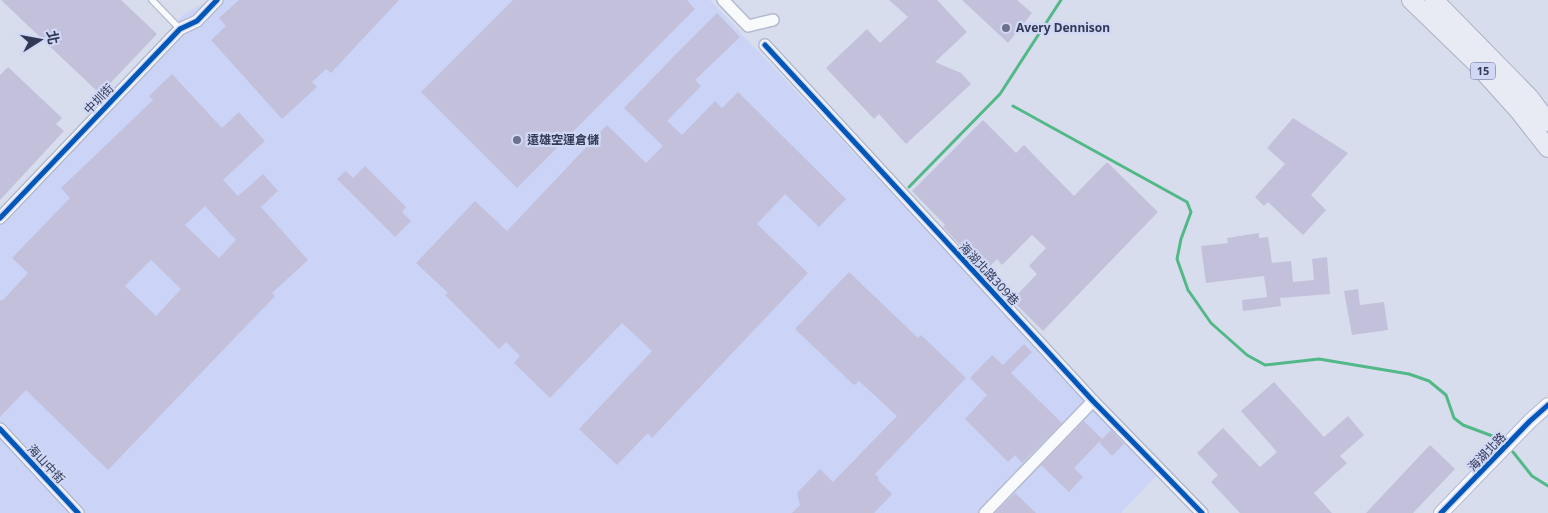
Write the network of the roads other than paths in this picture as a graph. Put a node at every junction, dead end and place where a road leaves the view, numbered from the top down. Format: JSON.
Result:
{"nodes":[{"id":1,"x":152,"y":0,"type":"edge"},
{"id":2,"x":217,"y":0,"type":"edge"},
{"id":3,"x":723,"y":0,"type":"edge"},
{"id":4,"x":1411,"y":0,"type":"edge"},
{"id":5,"x":1432,"y":6,"type":"edge"},
{"id":6,"x":773,"y":20,"type":"dead end"},
{"id":7,"x":180,"y":29,"type":"junction"},
{"id":8,"x":765,"y":45,"type":"dead end"},
{"id":9,"x":1548,"y":122,"type":"edge"},
{"id":10,"x":1548,"y":148,"type":"edge"},
{"id":11,"x":0,"y":218,"type":"edge"},
{"id":12,"x":1093,"y":401,"type":"junction"},
{"id":13,"x":1548,"y":406,"type":"edge"},
{"id":14,"x":0,"y":428,"type":"edge"},
{"id":15,"x":78,"y":513,"type":"edge"},
{"id":16,"x":985,"y":513,"type":"edge"},
{"id":17,"x":1202,"y":513,"type":"edge"},
{"id":18,"x":1441,"y":513,"type":"edge"}],
"edges":[{"from":1,"to":7,"type":"lane"},
{"from":2,"to":7,"type":"street","name":"中圳街"},
{"from":3,"to":6,"type":"street"},
{"from":4,"to":5,"type":"main road","number":"15"},
{"from":5,"to":9,"type":"main road","number":"15"},
{"from":5,"to":10,"type":"main road","number":"15"},
{"from":7,"to":11,"type":"street","name":"中圳街"},
{"from":8,"to":12,"type":"street","name":"海湖北路309巷"},
{"from":12,"to":16,"type":"street"},
{"from":12,"to":17,"type":"street","name":"海湖北路309巷"},
{"from":13,"to":18,"type":"street","name":"海湖北路"},
{"from":14,"to":15,"type":"street","name":"海山中街"}]}
